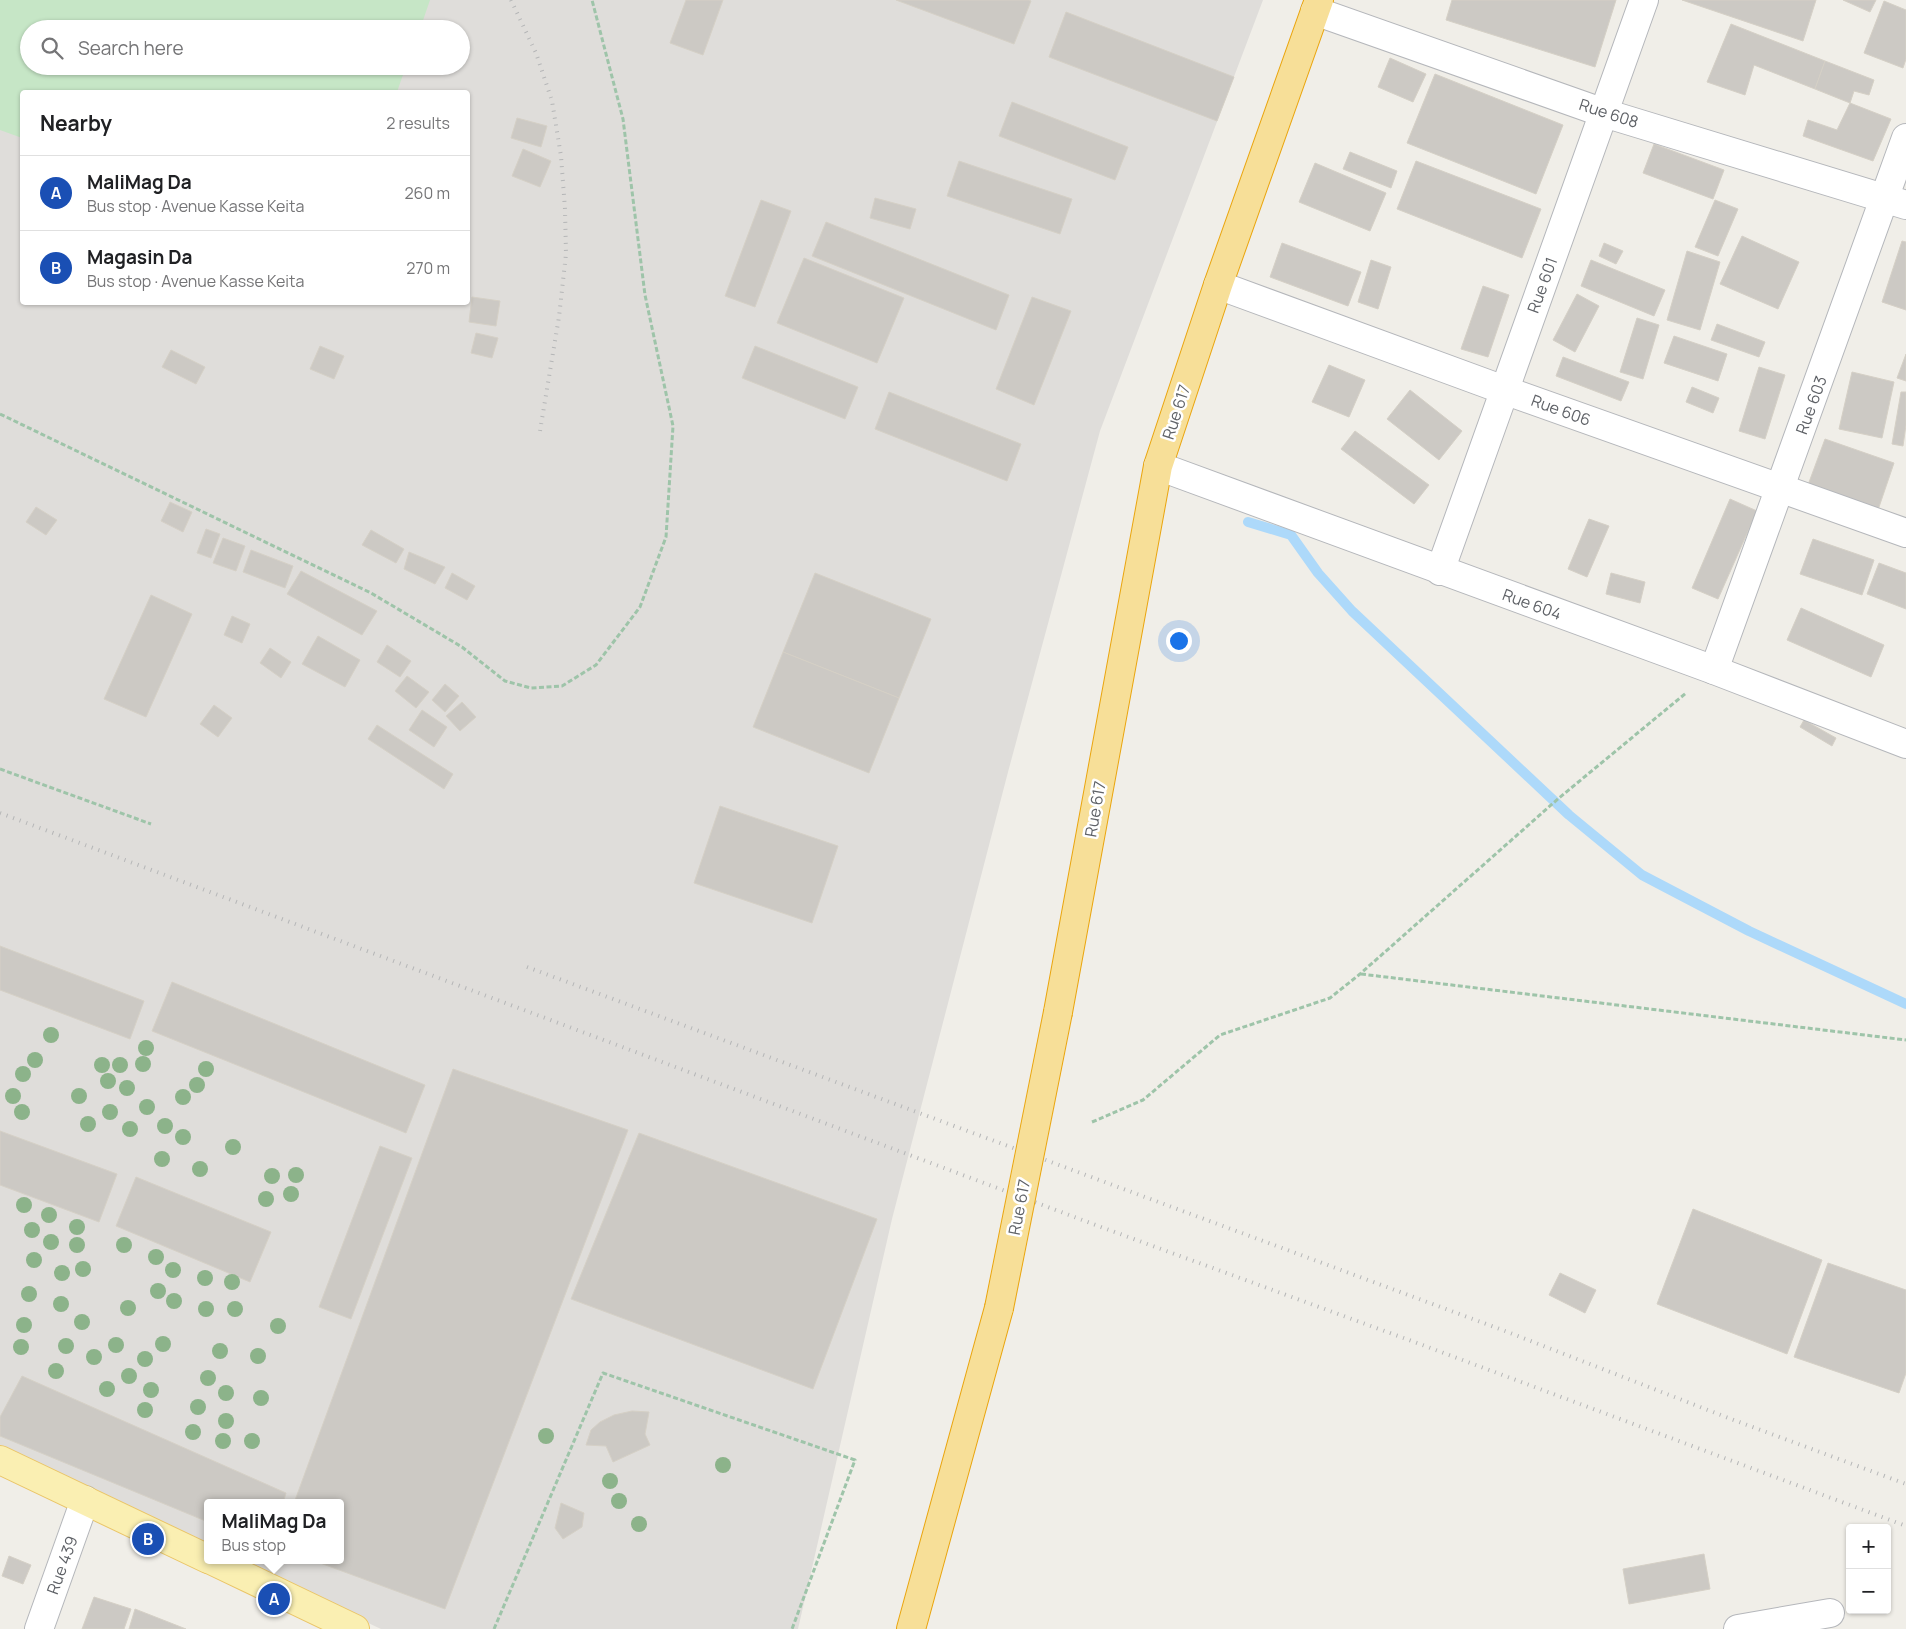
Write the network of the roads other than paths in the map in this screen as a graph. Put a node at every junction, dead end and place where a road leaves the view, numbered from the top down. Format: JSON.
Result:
{"nodes":[{"id":1,"x":1644,"y":0,"type":"edge"},
{"id":2,"x":1317,"y":6,"type":"edge"},
{"id":3,"x":1604,"y":113,"type":"junction"},
{"id":4,"x":1906,"y":138,"type":"edge"},
{"id":5,"x":1896,"y":202,"type":"edge"},
{"id":6,"x":1218,"y":285,"type":"junction"},
{"id":7,"x":1504,"y":390,"type":"junction"},
{"id":8,"x":1158,"y":466,"type":"junction"},
{"id":9,"x":1780,"y":488,"type":"junction"},
{"id":10,"x":1906,"y":532,"type":"edge"},
{"id":11,"x":1440,"y":571,"type":"junction"},
{"id":12,"x":1714,"y":670,"type":"junction"},
{"id":13,"x":1906,"y":744,"type":"edge"},
{"id":14,"x":0,"y":1460,"type":"edge"},
{"id":15,"x":85,"y":1500,"type":"junction"},
{"id":16,"x":204,"y":1557,"type":"edge"},
{"id":17,"x":219,"y":1564,"type":"edge"},
{"id":18,"x":1830,"y":1613,"type":"dead end"},
{"id":19,"x":39,"y":1629,"type":"edge"},
{"id":20,"x":355,"y":1629,"type":"edge"},
{"id":21,"x":911,"y":1629,"type":"edge"},
{"id":22,"x":1738,"y":1629,"type":"edge"}],
"edges":[{"from":1,"to":3,"type":"street","name":"Rue 601"},
{"from":2,"to":3,"type":"street","name":"Rue 608"},
{"from":2,"to":6,"type":"highway","name":"Rue 617"},
{"from":3,"to":5,"type":"street","name":"Rue 608"},
{"from":3,"to":7,"type":"street","name":"Rue 601"},
{"from":4,"to":5,"type":"street","name":"Rue 603"},
{"from":5,"to":9,"type":"street","name":"Rue 603"},
{"from":6,"to":7,"type":"street","name":"Rue 606"},
{"from":6,"to":8,"type":"highway","name":"Rue 617"},
{"from":7,"to":9,"type":"street","name":"Rue 606"},
{"from":7,"to":11,"type":"street","name":"Rue 601"},
{"from":8,"to":11,"type":"street","name":"Rue 604"},
{"from":8,"to":21,"type":"highway","name":"Rue 617","bridge":true},
{"from":9,"to":10,"type":"street","name":"Rue 606"},
{"from":9,"to":12,"type":"street","name":"Rue 603"},
{"from":11,"to":12,"type":"street","name":"Rue 604"},
{"from":12,"to":13,"type":"street","name":"Rue 604"},
{"from":14,"to":15,"type":"main road"},
{"from":15,"to":16,"type":"main road"},
{"from":15,"to":19,"type":"street","name":"Rue 439"},
{"from":17,"to":20,"type":"main road"},
{"from":18,"to":22,"type":"street"}]}
